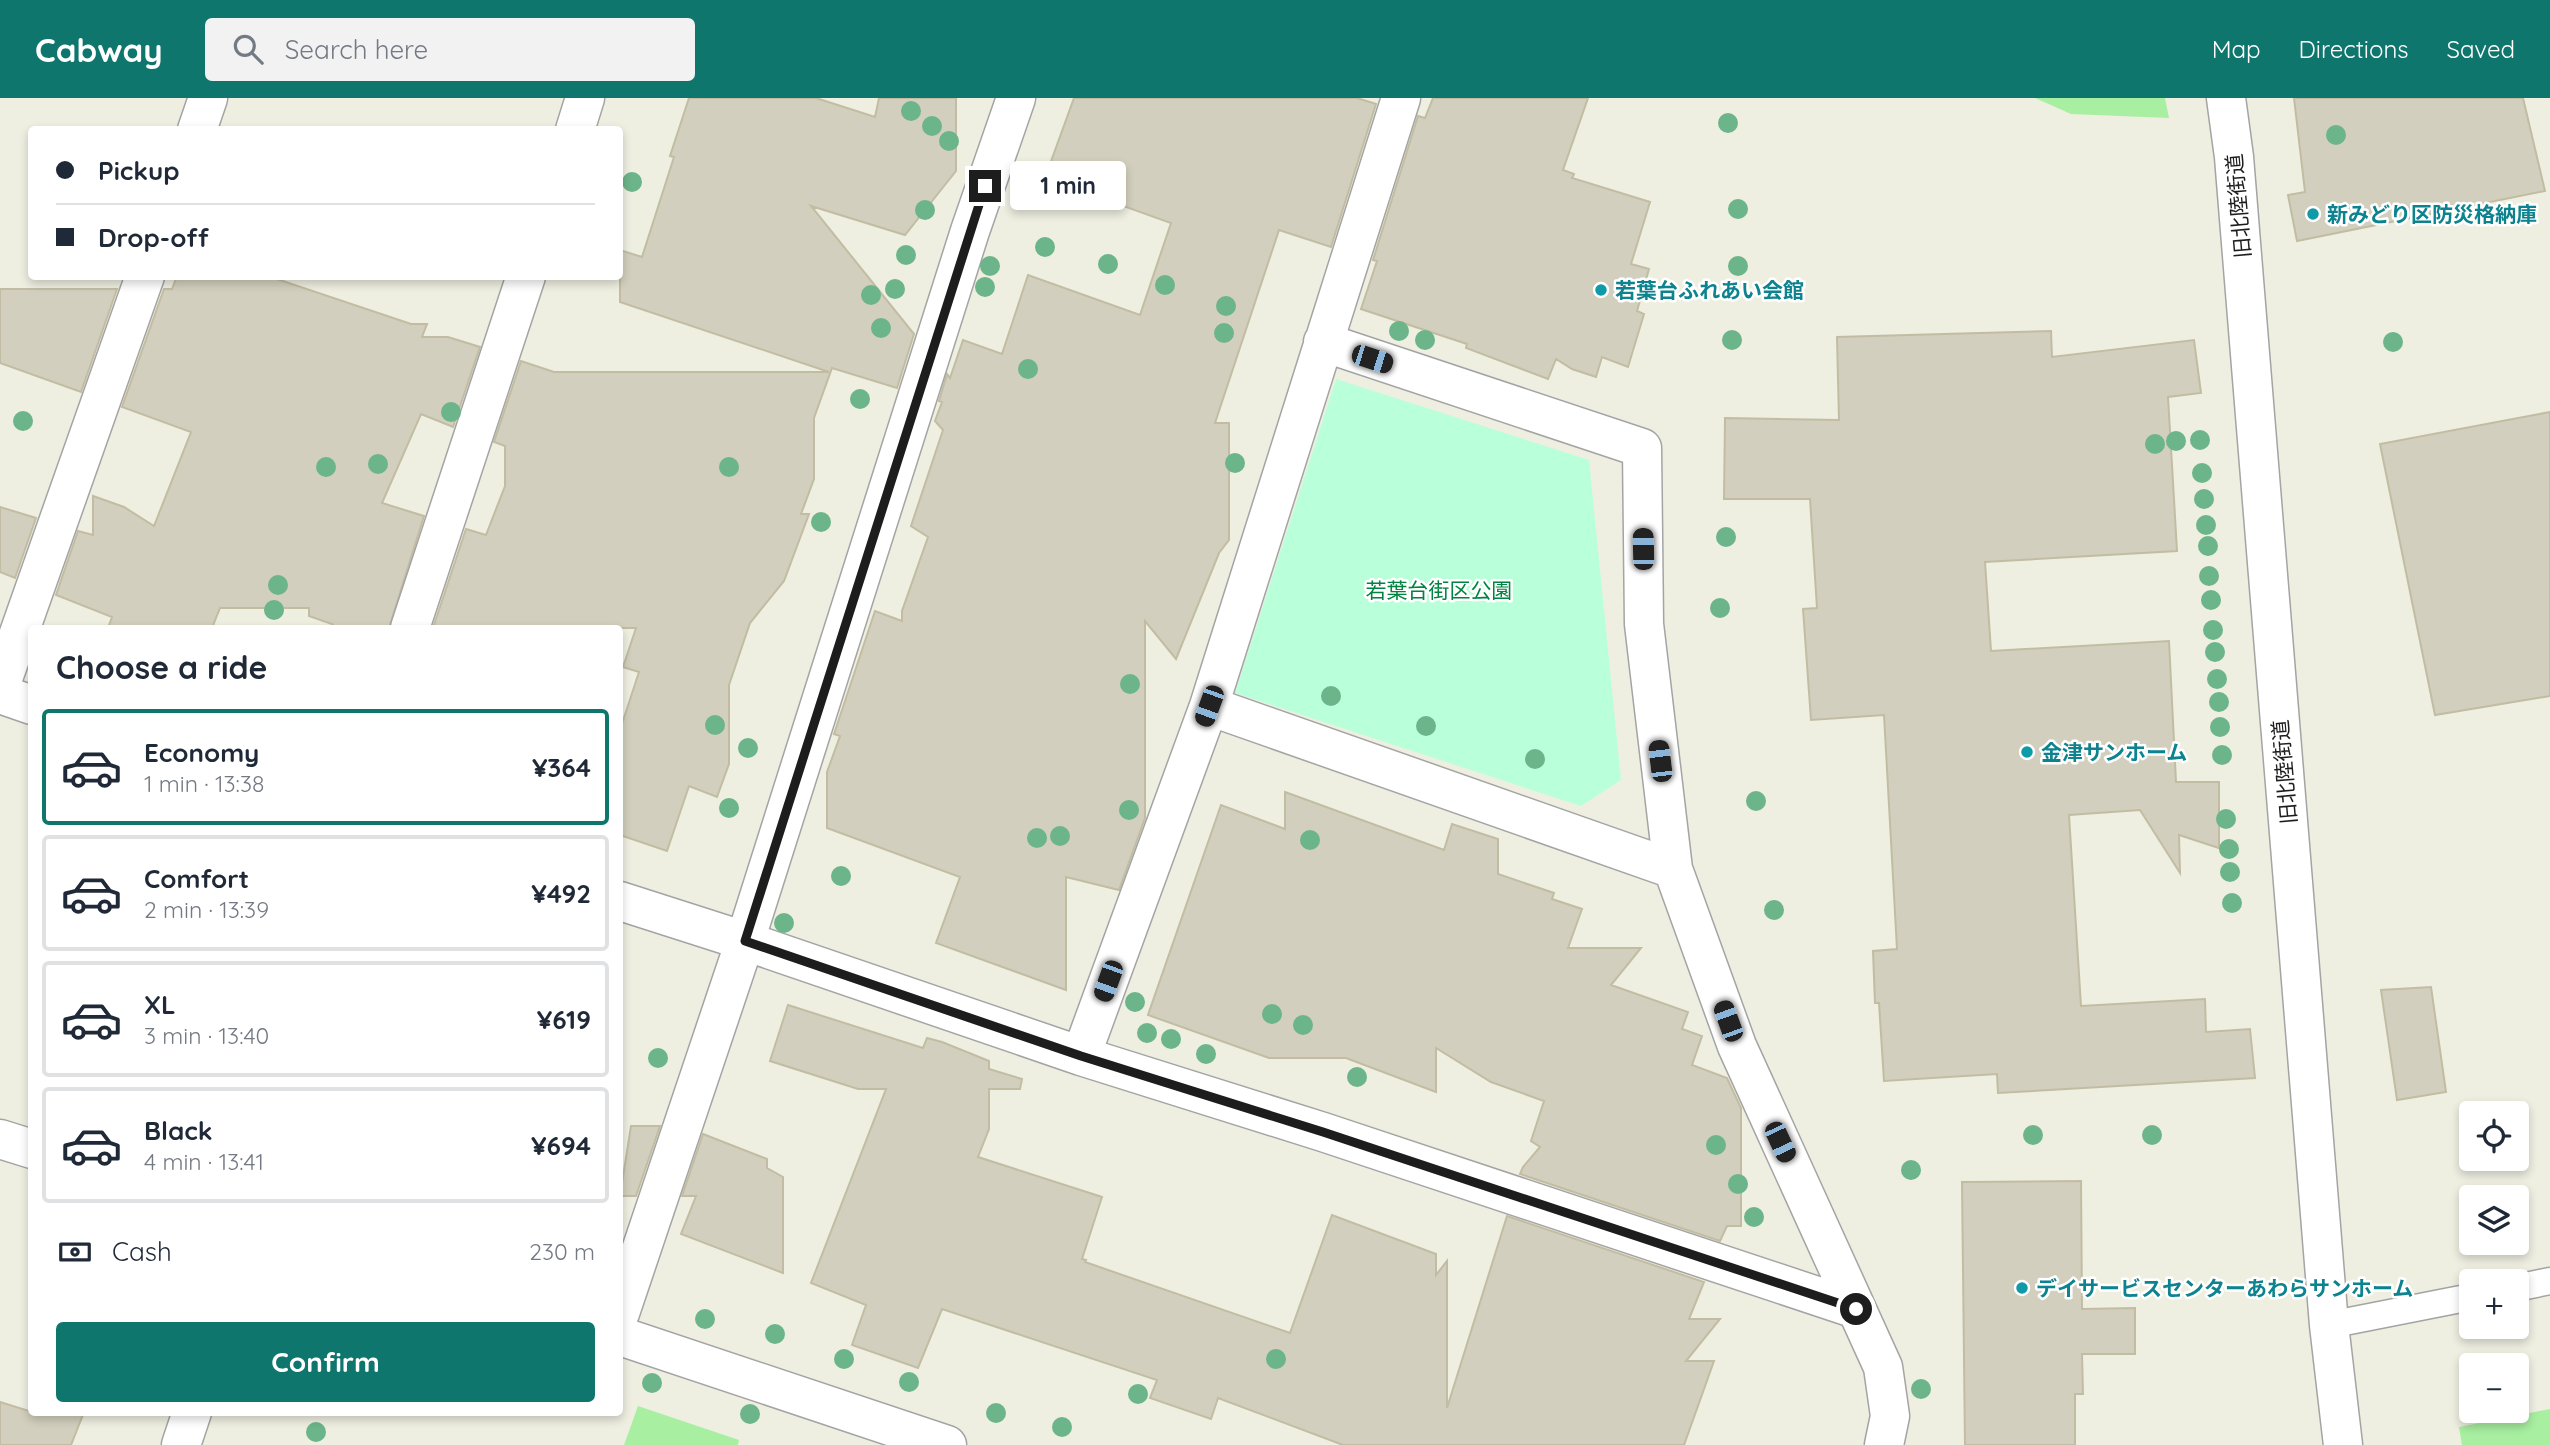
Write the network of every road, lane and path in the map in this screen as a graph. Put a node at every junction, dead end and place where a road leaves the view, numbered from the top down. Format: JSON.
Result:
{"nodes":[{"id":1,"x":208,"y":98,"type":"edge"},
{"id":2,"x":585,"y":98,"type":"edge"},
{"id":3,"x":1016,"y":98,"type":"edge"},
{"id":4,"x":1401,"y":98,"type":"edge"},
{"id":5,"x":2226,"y":98,"type":"edge"},
{"id":6,"x":198,"y":126,"type":"edge"},
{"id":7,"x":576,"y":126,"type":"edge"},
{"id":8,"x":144,"y":280,"type":"edge"},
{"id":9,"x":525,"y":280,"type":"edge"},
{"id":10,"x":1323,"y":342,"type":"junction"},
{"id":11,"x":411,"y":625,"type":"edge"},
{"id":12,"x":0,"y":687,"type":"edge"},
{"id":13,"x":0,"y":694,"type":"edge"},
{"id":14,"x":28,"y":704,"type":"edge"},
{"id":15,"x":1209,"y":706,"type":"junction"},
{"id":16,"x":1673,"y":869,"type":"junction"},
{"id":17,"x":623,"y":902,"type":"edge"},
{"id":18,"x":745,"y":941,"type":"junction"},
{"id":19,"x":1081,"y":1056,"type":"junction"},
{"id":20,"x":0,"y":1139,"type":"edge"},
{"id":21,"x":28,"y":1148,"type":"edge"},
{"id":22,"x":2550,"y":1281,"type":"edge"},
{"id":23,"x":2529,"y":1285,"type":"edge"},
{"id":24,"x":2459,"y":1299,"type":"edge"},
{"id":25,"x":623,"y":1304,"type":"edge"},
{"id":26,"x":1856,"y":1309,"type":"junction"},
{"id":27,"x":2329,"y":1325,"type":"junction"},
{"id":28,"x":623,"y":1337,"type":"edge"},
{"id":29,"x":191,"y":1416,"type":"edge"},
{"id":30,"x":181,"y":1445,"type":"edge"},
{"id":31,"x":947,"y":1445,"type":"edge"},
{"id":32,"x":1884,"y":1445,"type":"edge"},
{"id":33,"x":2343,"y":1445,"type":"edge"}],
"edges":[{"from":1,"to":6,"type":"street"},
{"from":2,"to":7,"type":"street"},
{"from":3,"to":18,"type":"street"},
{"from":4,"to":10,"type":"street"},
{"from":5,"to":27,"type":"street","name":"旧北陸街道"},
{"from":8,"to":12,"type":"street"},
{"from":9,"to":11,"type":"street"},
{"from":10,"to":15,"type":"street"},
{"from":10,"to":16,"type":"street"},
{"from":13,"to":14,"type":"street"},
{"from":15,"to":16,"type":"street"},
{"from":15,"to":19,"type":"street"},
{"from":16,"to":26,"type":"street"},
{"from":17,"to":18,"type":"street"},
{"from":18,"to":19,"type":"street"},
{"from":18,"to":25,"type":"street"},
{"from":19,"to":26,"type":"street"},
{"from":20,"to":21,"type":"street"},
{"from":22,"to":23,"type":"lane"},
{"from":24,"to":27,"type":"lane"},
{"from":26,"to":32,"type":"street"},
{"from":27,"to":33,"type":"street","name":"旧北陸街道"},
{"from":28,"to":31,"type":"street"},
{"from":29,"to":30,"type":"street"}]}
